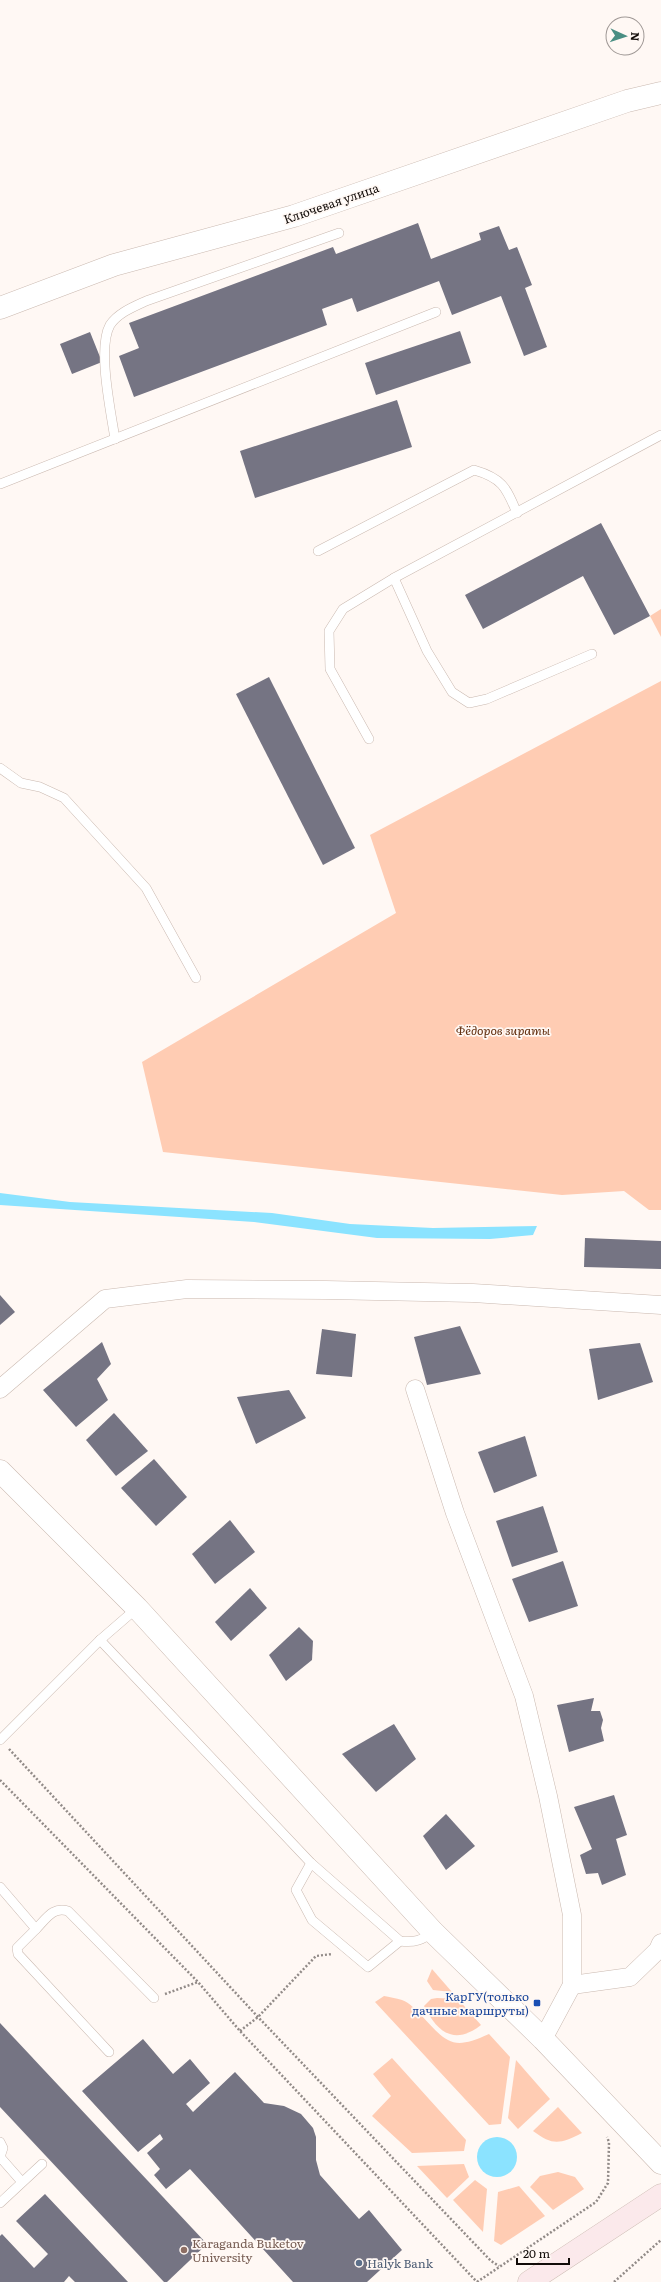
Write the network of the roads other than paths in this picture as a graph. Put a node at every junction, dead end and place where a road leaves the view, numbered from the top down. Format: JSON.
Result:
{"nodes":[{"id":1,"x":661,"y":93,"type":"edge"},
{"id":2,"x":339,"y":233,"type":"dead end"},
{"id":3,"x":0,"y":308,"type":"edge"},
{"id":4,"x":436,"y":312,"type":"dead end"},
{"id":5,"x":661,"y":434,"type":"edge"},
{"id":6,"x":115,"y":438,"type":"junction"},
{"id":7,"x":0,"y":484,"type":"edge"},
{"id":8,"x":517,"y":513,"type":"junction"},
{"id":9,"x":318,"y":551,"type":"dead end"},
{"id":10,"x":394,"y":578,"type":"junction"},
{"id":11,"x":592,"y":654,"type":"dead end"},
{"id":12,"x":369,"y":739,"type":"dead end"},
{"id":13,"x":0,"y":768,"type":"edge"},
{"id":14,"x":196,"y":978,"type":"dead end"},
{"id":15,"x":661,"y":1305,"type":"edge"},
{"id":16,"x":0,"y":1389,"type":"edge"},
{"id":17,"x":415,"y":1389,"type":"dead end"},
{"id":18,"x":0,"y":1471,"type":"edge"},
{"id":19,"x":137,"y":1608,"type":"junction"},
{"id":20,"x":100,"y":1640,"type":"junction"},
{"id":21,"x":0,"y":1740,"type":"edge"},
{"id":22,"x":311,"y":1863,"type":"junction"},
{"id":23,"x":0,"y":1887,"type":"edge"},
{"id":24,"x":36,"y":1929,"type":"junction"},
{"id":25,"x":433,"y":1932,"type":"junction"},
{"id":26,"x":400,"y":1941,"type":"junction"},
{"id":27,"x":661,"y":1943,"type":"edge"},
{"id":28,"x":572,"y":1985,"type":"junction"},
{"id":29,"x":154,"y":1998,"type":"road end"},
{"id":30,"x":543,"y":2039,"type":"junction"},
{"id":31,"x":108,"y":2052,"type":"dead end"},
{"id":32,"x":0,"y":2142,"type":"edge"},
{"id":33,"x":661,"y":2163,"type":"edge"},
{"id":34,"x":42,"y":2164,"type":"dead end"},
{"id":35,"x":22,"y":2182,"type":"junction"},
{"id":36,"x":661,"y":2195,"type":"edge"},
{"id":37,"x":0,"y":2203,"type":"edge"},
{"id":38,"x":529,"y":2282,"type":"edge"}],
"edges":[{"from":1,"to":3,"type":"street","name":"Ключевая улица"},
{"from":2,"to":6,"type":"lane"},
{"from":4,"to":6,"type":"lane"},
{"from":5,"to":8,"type":"lane"},
{"from":6,"to":7,"type":"lane"},
{"from":8,"to":9,"type":"lane"},
{"from":8,"to":10,"type":"lane"},
{"from":10,"to":11,"type":"lane"},
{"from":10,"to":12,"type":"lane"},
{"from":13,"to":14,"type":"lane"},
{"from":15,"to":16,"type":"street"},
{"from":17,"to":28,"type":"street"},
{"from":18,"to":19,"type":"street"},
{"from":19,"to":20,"type":"lane"},
{"from":19,"to":25,"type":"street"},
{"from":20,"to":21,"type":"lane"},
{"from":20,"to":22,"type":"lane"},
{"from":22,"to":26,"type":"lane"},
{"from":22,"to":26,"type":"lane"},
{"from":23,"to":24,"type":"lane"},
{"from":24,"to":29,"type":"lane"},
{"from":24,"to":31,"type":"lane"},
{"from":25,"to":26,"type":"lane"},
{"from":25,"to":30,"type":"street"},
{"from":27,"to":28,"type":"street"},
{"from":28,"to":30,"type":"street"},
{"from":30,"to":33,"type":"street"},
{"from":32,"to":35,"type":"lane"},
{"from":34,"to":35,"type":"lane"},
{"from":35,"to":37,"type":"lane"},
{"from":36,"to":38,"type":"main road"}]}
